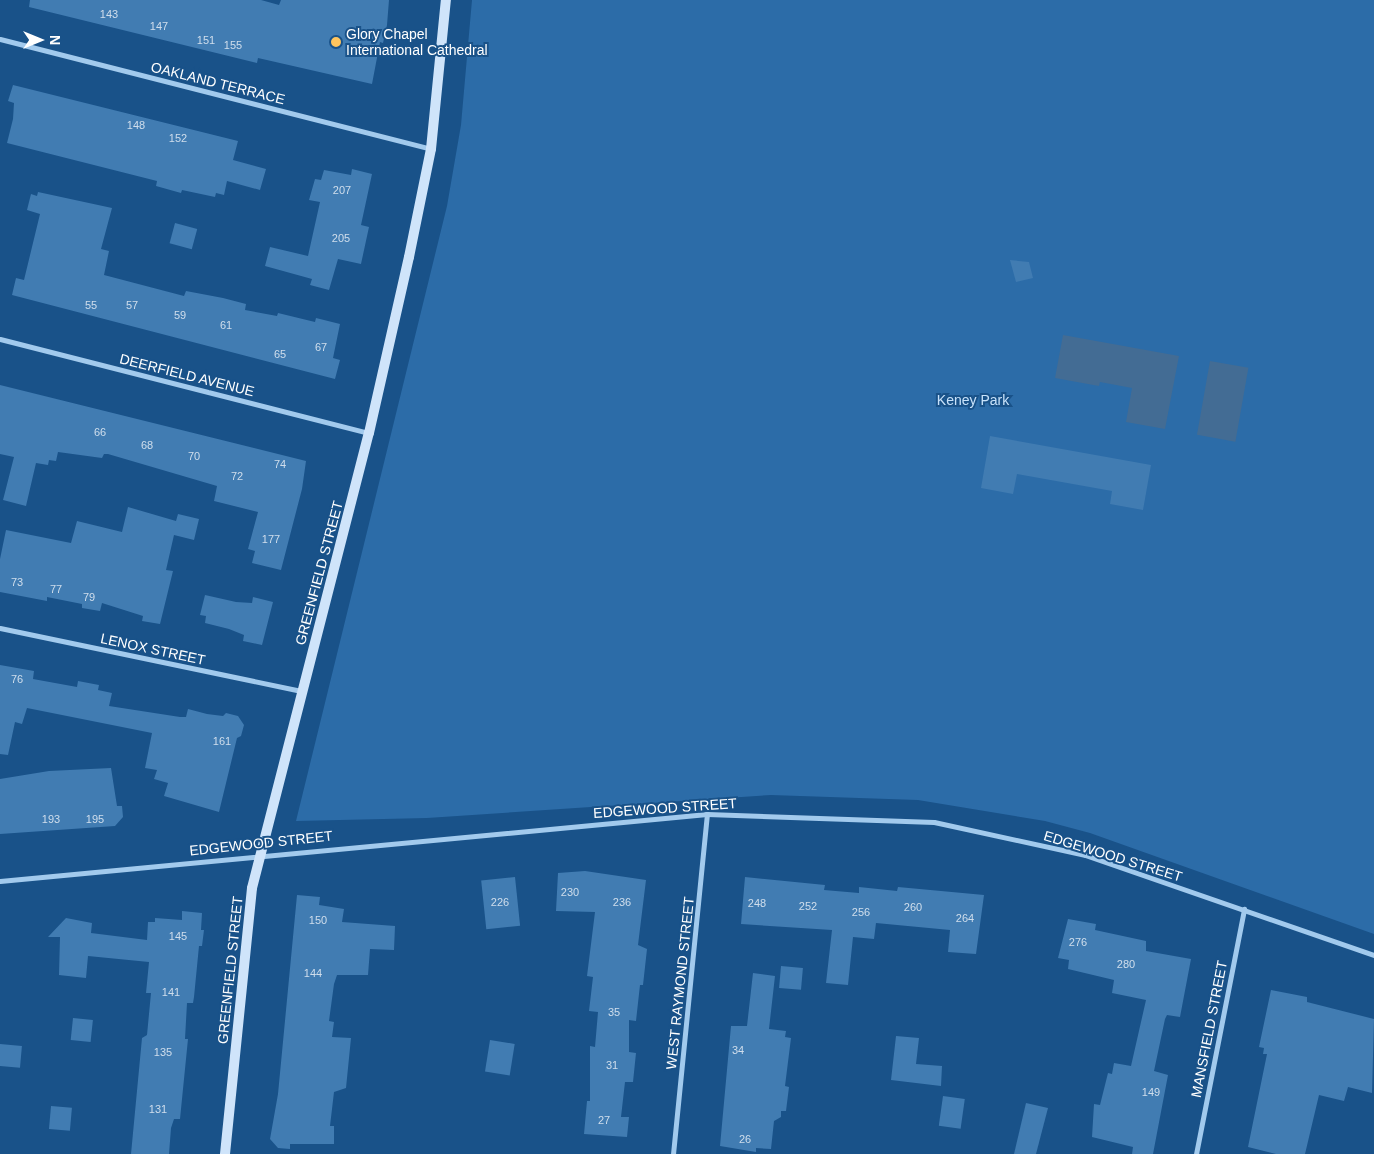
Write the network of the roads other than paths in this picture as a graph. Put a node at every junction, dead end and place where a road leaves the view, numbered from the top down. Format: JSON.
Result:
{"nodes":[{"id":1,"x":446,"y":0,"type":"edge"},
{"id":2,"x":0,"y":39,"type":"edge"},
{"id":3,"x":432,"y":149,"type":"junction"},
{"id":4,"x":0,"y":339,"type":"edge"},
{"id":5,"x":369,"y":433,"type":"junction"},
{"id":6,"x":0,"y":628,"type":"edge"},
{"id":7,"x":302,"y":691,"type":"junction"},
{"id":8,"x":707,"y":814,"type":"junction"},
{"id":9,"x":260,"y":854,"type":"junction"},
{"id":10,"x":0,"y":881,"type":"edge"},
{"id":11,"x":1244,"y":909,"type":"junction"},
{"id":12,"x":1374,"y":955,"type":"edge"},
{"id":13,"x":225,"y":1154,"type":"edge"},
{"id":14,"x":674,"y":1154,"type":"edge"},
{"id":15,"x":1196,"y":1154,"type":"edge"}],
"edges":[{"from":1,"to":3,"type":"street","name":"GREENFIELD STREET"},
{"from":2,"to":3,"type":"street","name":"OAKLAND TERRACE"},
{"from":3,"to":5,"type":"street","name":"GREENFIELD STREET"},
{"from":4,"to":5,"type":"street","name":"DEERFIELD AVENUE"},
{"from":5,"to":7,"type":"street","name":"GREENFIELD STREET"},
{"from":6,"to":7,"type":"street","name":"LENOX STREET"},
{"from":7,"to":9,"type":"street","name":"GREENFIELD STREET"},
{"from":8,"to":9,"type":"street","name":"EDGEWOOD STREET"},
{"from":8,"to":11,"type":"street","name":"EDGEWOOD STREET"},
{"from":8,"to":14,"type":"street","name":"WEST RAYMOND STREET"},
{"from":9,"to":10,"type":"street","name":"EDGEWOOD STREET"},
{"from":9,"to":13,"type":"street","name":"GREENFIELD STREET"},
{"from":11,"to":12,"type":"street","name":"EDGEWOOD STREET"},
{"from":11,"to":15,"type":"street","name":"MANSFIELD STREET"}]}
